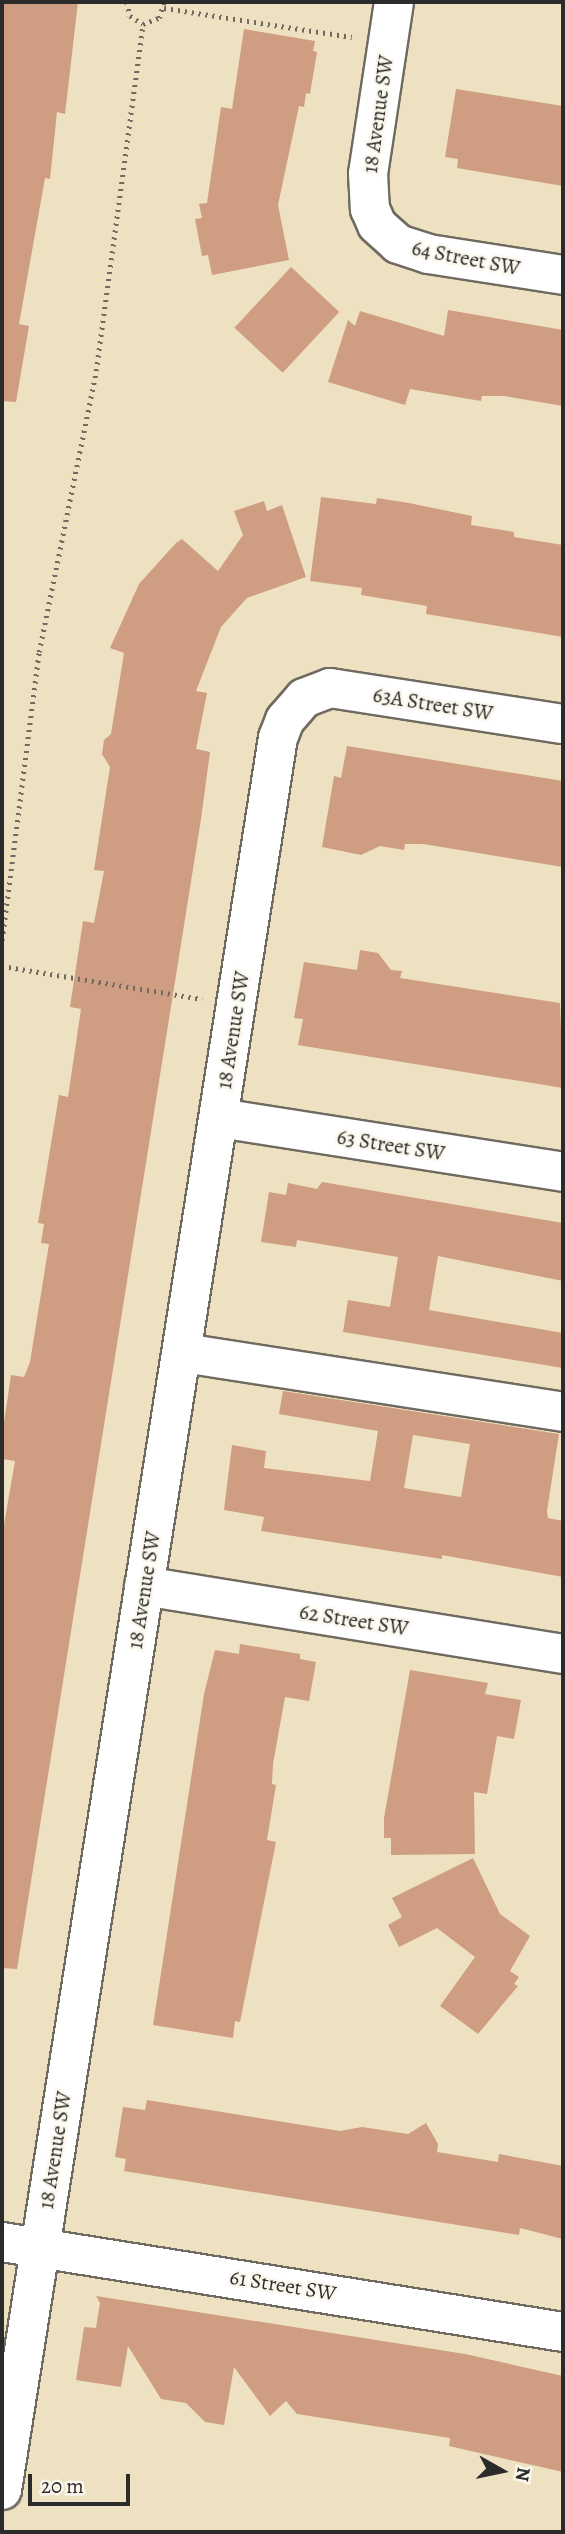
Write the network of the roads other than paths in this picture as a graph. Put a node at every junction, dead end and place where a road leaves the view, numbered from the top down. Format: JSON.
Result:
{"nodes":[{"id":1,"x":394,"y":2,"type":"edge"},
{"id":2,"x":377,"y":225,"type":"joint"},
{"id":3,"x":563,"y":275,"type":"edge"},
{"id":4,"x":304,"y":698,"type":"joint"},
{"id":5,"x":563,"y":724,"type":"edge"},
{"id":6,"x":219,"y":1118,"type":"junction"},
{"id":7,"x":563,"y":1172,"type":"edge"},
{"id":8,"x":183,"y":1353,"type":"junction"},
{"id":9,"x":563,"y":1412,"type":"edge"},
{"id":10,"x":144,"y":1586,"type":"junction"},
{"id":11,"x":563,"y":1654,"type":"edge"},
{"id":12,"x":2,"y":2242,"type":"edge"},
{"id":13,"x":39,"y":2247,"type":"junction"},
{"id":14,"x":563,"y":2332,"type":"edge"},
{"id":15,"x":2,"y":2490,"type":"edge"}],
"edges":[{"from":1,"to":2,"type":"street","name":"18 Avenue SW"},
{"from":2,"to":3,"type":"street","name":"64 Street SW"},
{"from":4,"to":5,"type":"street","name":"63A Street SW"},
{"from":4,"to":6,"type":"street","name":"18 Avenue SW"},
{"from":6,"to":7,"type":"street","name":"63 Street SW"},
{"from":6,"to":8,"type":"street","name":"18 Avenue SW"},
{"from":8,"to":9,"type":"street"},
{"from":8,"to":10,"type":"street","name":"18 Avenue SW"},
{"from":10,"to":11,"type":"street","name":"62 Street SW"},
{"from":10,"to":13,"type":"street","name":"18 Avenue SW"},
{"from":12,"to":13,"type":"street","name":"61 Street SW"},
{"from":13,"to":14,"type":"street","name":"61 Street SW"},
{"from":13,"to":15,"type":"street","name":"18 Avenue SW"}]}
